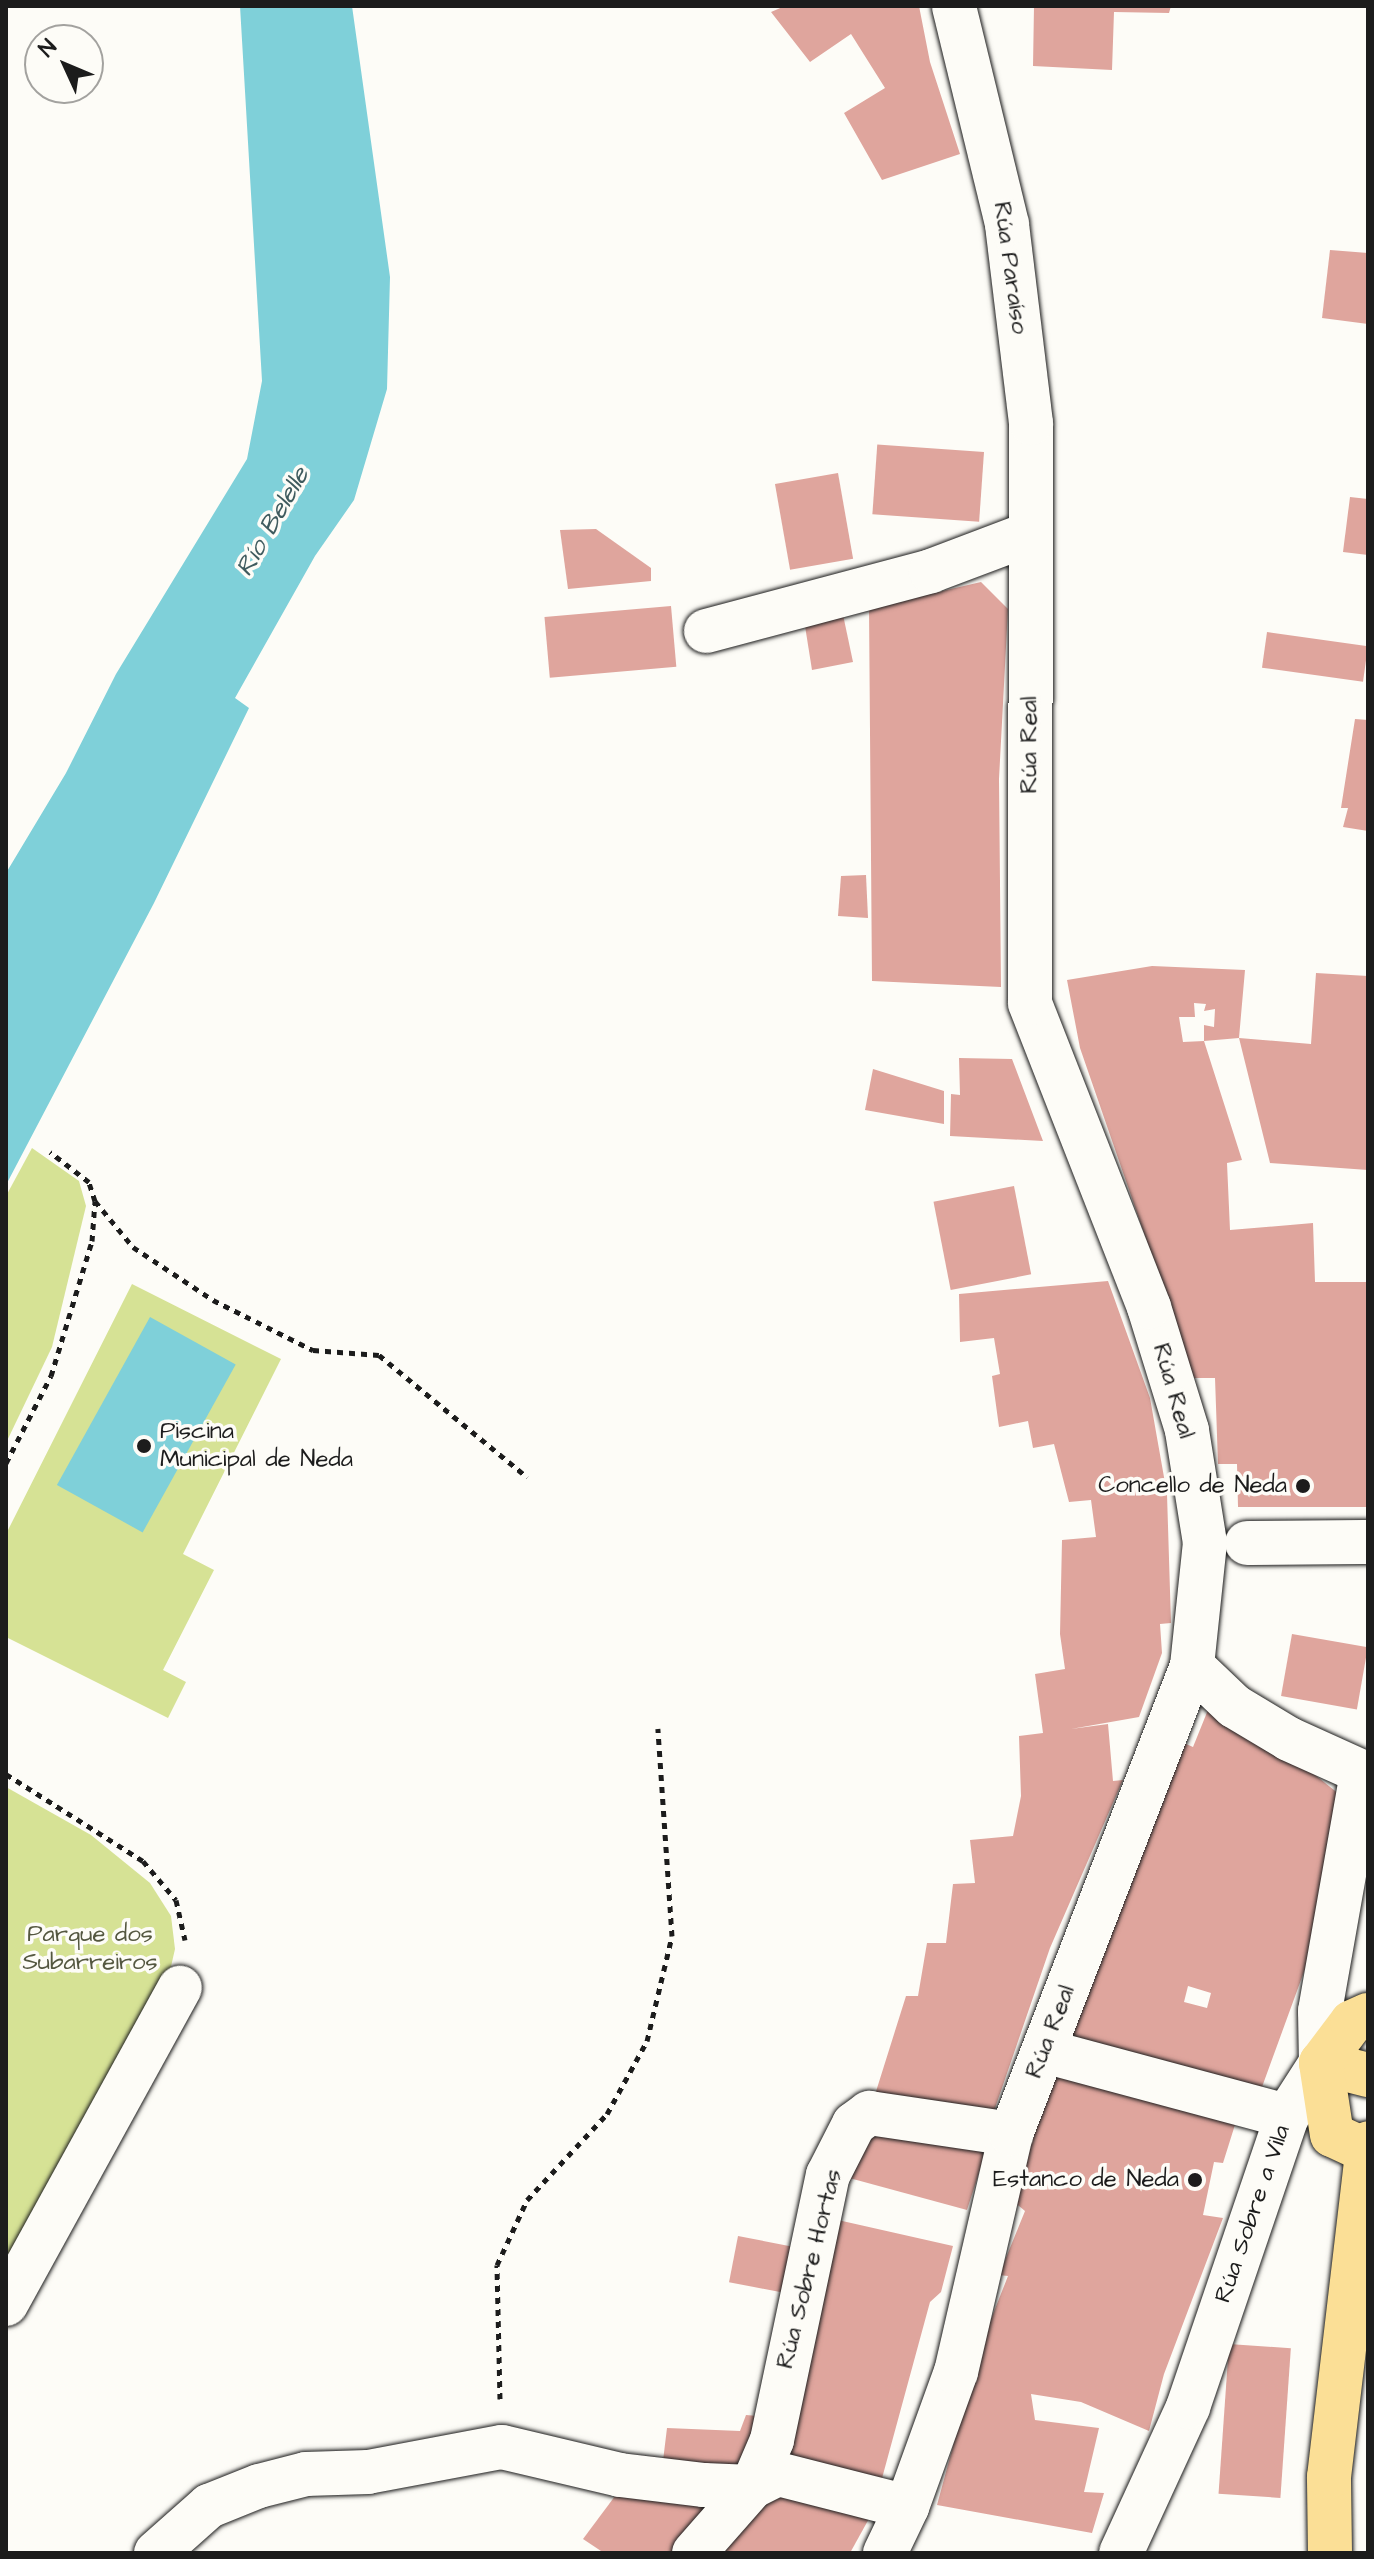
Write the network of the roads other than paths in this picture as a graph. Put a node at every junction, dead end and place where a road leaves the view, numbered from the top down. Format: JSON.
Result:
{"nodes":[{"id":1,"x":954,"y":6,"type":"edge"},
{"id":2,"x":1029,"y":534,"type":"junction"},
{"id":3,"x":706,"y":631,"type":"dead end"},
{"id":4,"x":1368,"y":1542,"type":"edge"},
{"id":5,"x":1247,"y":1543,"type":"dead end"},
{"id":6,"x":1192,"y":1666,"type":"junction"},
{"id":7,"x":180,"y":1988,"type":"road end"},
{"id":8,"x":1368,"y":2015,"type":"edge"},
{"id":9,"x":1044,"y":2051,"type":"junction"},
{"id":10,"x":1321,"y":2063,"type":"junction"},
{"id":11,"x":1368,"y":2075,"type":"edge"},
{"id":12,"x":1287,"y":2116,"type":"junction"},
{"id":13,"x":1011,"y":2134,"type":"junction"},
{"id":14,"x":1367,"y":2147,"type":"edge"},
{"id":15,"x":6,"y":2304,"type":"edge"},
{"id":16,"x":752,"y":2487,"type":"junction"},
{"id":17,"x":907,"y":2507,"type":"junction"},
{"id":18,"x":156,"y":2553,"type":"edge"},
{"id":19,"x":694,"y":2553,"type":"edge"},
{"id":20,"x":885,"y":2553,"type":"edge"},
{"id":21,"x":1121,"y":2553,"type":"edge"},
{"id":22,"x":1330,"y":2553,"type":"edge"}],
"edges":[{"from":1,"to":2,"type":"street","name":"Rúa Paraíso"},
{"from":2,"to":3,"type":"street"},
{"from":2,"to":6,"type":"street","name":"Rúa Real"},
{"from":4,"to":5,"type":"street"},
{"from":6,"to":9,"type":"street","name":"Rúa Real"},
{"from":6,"to":10,"type":"street"},
{"from":7,"to":15,"type":"street"},
{"from":8,"to":10,"type":"main road"},
{"from":9,"to":12,"type":"street"},
{"from":9,"to":13,"type":"street","name":"Rúa Real"},
{"from":10,"to":11,"type":"main road"},
{"from":10,"to":12,"type":"street","name":"Rúa Sobre a Vila"},
{"from":10,"to":14,"type":"main road"},
{"from":12,"to":21,"type":"street","name":"Rúa Sobre a Vila"},
{"from":13,"to":16,"type":"street","name":"Rúa Sobre Hortas"},
{"from":13,"to":17,"type":"street","name":"Rúa Real"},
{"from":14,"to":22,"type":"main road"},
{"from":16,"to":17,"type":"street"},
{"from":16,"to":18,"type":"street"},
{"from":16,"to":19,"type":"street","name":"Rúa Sobre Hortas"},
{"from":17,"to":20,"type":"street","name":"Rúa Real"}]}
